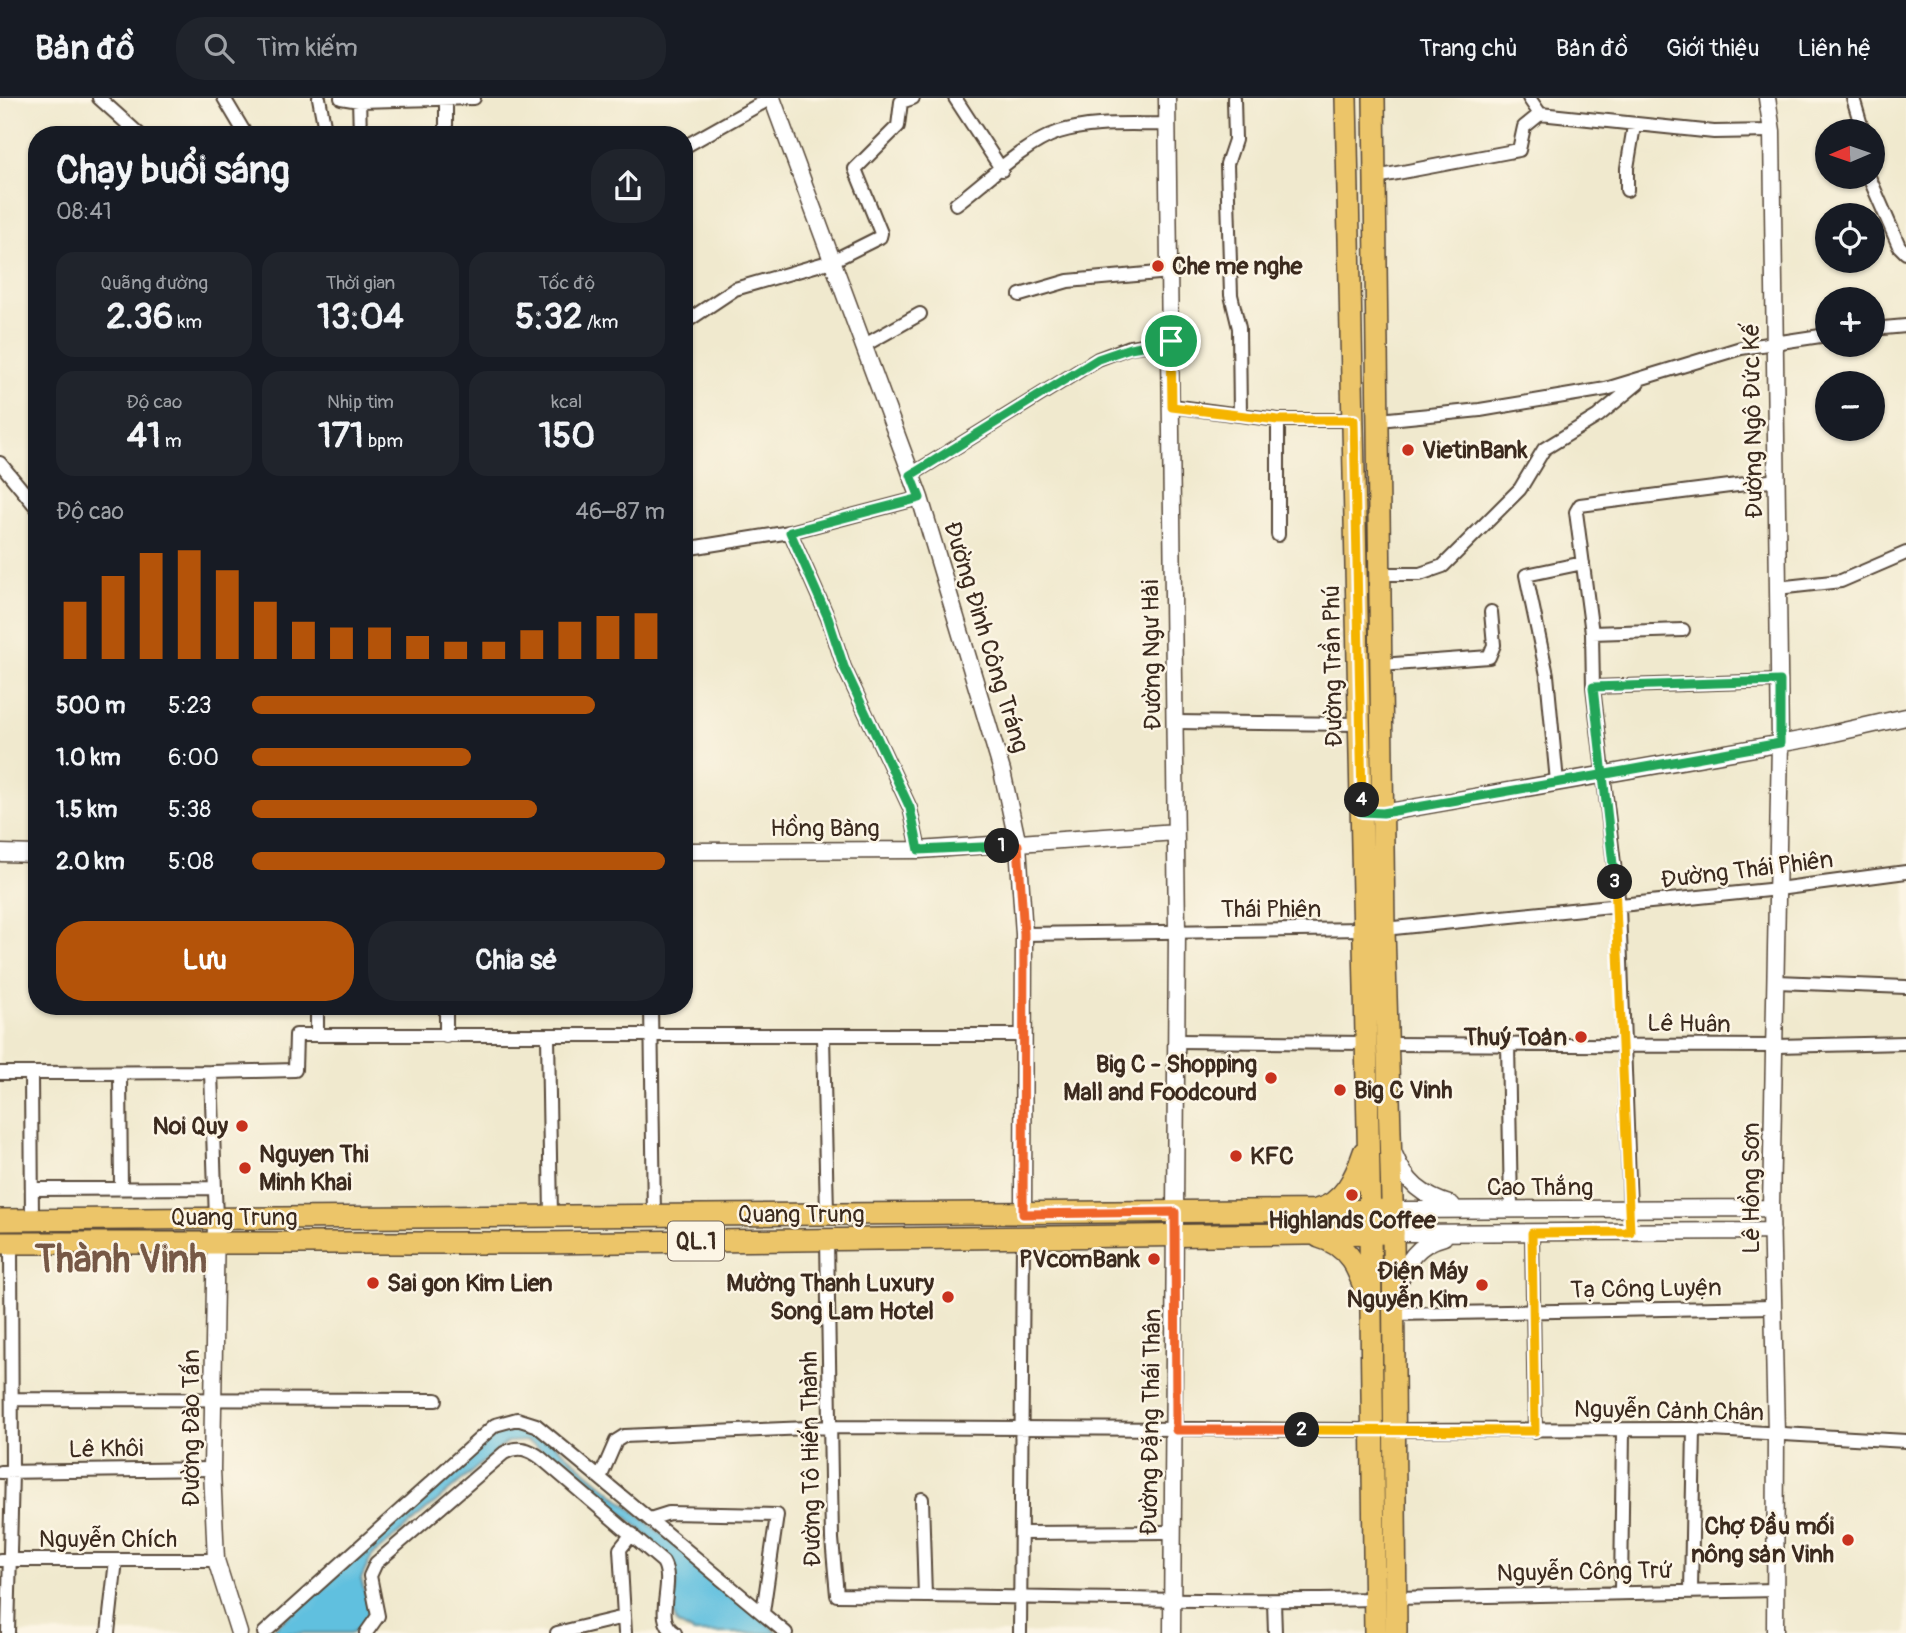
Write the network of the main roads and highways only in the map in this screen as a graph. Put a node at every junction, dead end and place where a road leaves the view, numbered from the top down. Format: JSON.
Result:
{"nodes":[{"id":1,"x":1346,"y":98,"type":"edge"},
{"id":2,"x":1374,"y":98,"type":"edge"},
{"id":3,"x":1376,"y":177,"type":"junction"},
{"id":4,"x":1348,"y":178,"type":"junction"},
{"id":5,"x":1379,"y":419,"type":"junction"},
{"id":6,"x":1354,"y":420,"type":"junction"},
{"id":7,"x":1362,"y":812,"type":"junction"},
{"id":8,"x":1383,"y":813,"type":"junction"},
{"id":9,"x":1375,"y":929,"type":"junction"},
{"id":10,"x":1377,"y":1043,"type":"junction"},
{"id":11,"x":1367,"y":1143,"type":"junction"},
{"id":12,"x":1392,"y":1210,"type":"junction"},
{"id":13,"x":1308,"y":1211,"type":"junction"},
{"id":14,"x":1370,"y":1211,"type":"junction"},
{"id":15,"x":827,"y":1213,"type":"junction"},
{"id":16,"x":1023,"y":1214,"type":"junction"},
{"id":17,"x":408,"y":1217,"type":"junction"},
{"id":18,"x":0,"y":1220,"type":"edge"},
{"id":19,"x":1370,"y":1233,"type":"junction"},
{"id":20,"x":1393,"y":1233,"type":"junction"},
{"id":21,"x":1307,"y":1234,"type":"junction"},
{"id":22,"x":1023,"y":1239,"type":"junction"},
{"id":23,"x":827,"y":1240,"type":"junction"},
{"id":24,"x":5,"y":1243,"type":"edge"},
{"id":25,"x":410,"y":1243,"type":"junction"},
{"id":26,"x":1385,"y":1309,"type":"junction"},
{"id":27,"x":1385,"y":1598,"type":"junction"},
{"id":28,"x":1375,"y":1633,"type":"edge"},
{"id":29,"x":1396,"y":1633,"type":"edge"}],
"edges":[{"from":1,"to":4,"type":"main road","name":"Đường Trần Phú"},
{"from":2,"to":3,"type":"main road","name":"Đường Trần Phú"},
{"from":3,"to":4,"type":"main road"},
{"from":3,"to":5,"type":"main road","name":"Đường Trần Phú"},
{"from":4,"to":6,"type":"main road","name":"Đường Trần Phú"},
{"from":5,"to":6,"type":"main road"},
{"from":5,"to":8,"type":"main road","name":"Đường Trần Phú"},
{"from":6,"to":7,"type":"main road","name":"Đường Trần Phú"},
{"from":7,"to":8,"type":"main road"},
{"from":7,"to":9,"type":"main road","name":"Đường Trần Phú"},
{"from":8,"to":9,"type":"main road","name":"Đường Trần Phú"},
{"from":9,"to":10,"type":"main road","name":"Đường Trần Phú"},
{"from":10,"to":11,"type":"main road","name":"Đường Trần Phú"},
{"from":10,"to":12,"type":"main road","name":"Đường Trần Phú"},
{"from":11,"to":13,"type":"main road"},
{"from":11,"to":14,"type":"main road","name":"Đường Trần Phú"},
{"from":12,"to":14,"type":"main road","name":"Quang Trung","number":"QL.1"},
{"from":12,"to":20,"type":"main road","name":"Đường Trần Phú"},
{"from":13,"to":14,"type":"main road","name":"Quang Trung","number":"QL.1"},
{"from":13,"to":16,"type":"main road","name":"Quang Trung","number":"QL.1"},
{"from":14,"to":19,"type":"main road","name":"Đường Trần Phú"},
{"from":15,"to":16,"type":"main road","name":"Quang Trung","number":"QL.1"},
{"from":15,"to":17,"type":"main road","name":"Quang Trung","number":"QL.1"},
{"from":15,"to":23,"type":"main road"},
{"from":16,"to":22,"type":"main road"},
{"from":17,"to":18,"type":"main road","name":"Quang Trung","number":"QL.1"},
{"from":17,"to":25,"type":"main road"},
{"from":19,"to":20,"type":"main road","name":"Quang Trung","number":"QL.1"},
{"from":19,"to":21,"type":"main road","name":"Quang Trung","number":"QL.1"},
{"from":19,"to":26,"type":"main road","name":"Đường Trần Phú"},
{"from":20,"to":26,"type":"main road","name":"Đường Trần Phú"},
{"from":21,"to":22,"type":"main road","name":"Quang Trung","number":"QL.1"},
{"from":21,"to":26,"type":"main road"},
{"from":22,"to":23,"type":"main road","name":"Quang Trung","number":"QL.1"},
{"from":23,"to":25,"type":"main road","name":"Quang Trung","number":"QL.1"},
{"from":24,"to":25,"type":"main road","name":"Quang Trung","number":"QL.1"},
{"from":26,"to":27,"type":"main road"},
{"from":27,"to":28,"type":"main road"},
{"from":27,"to":29,"type":"main road"}]}
